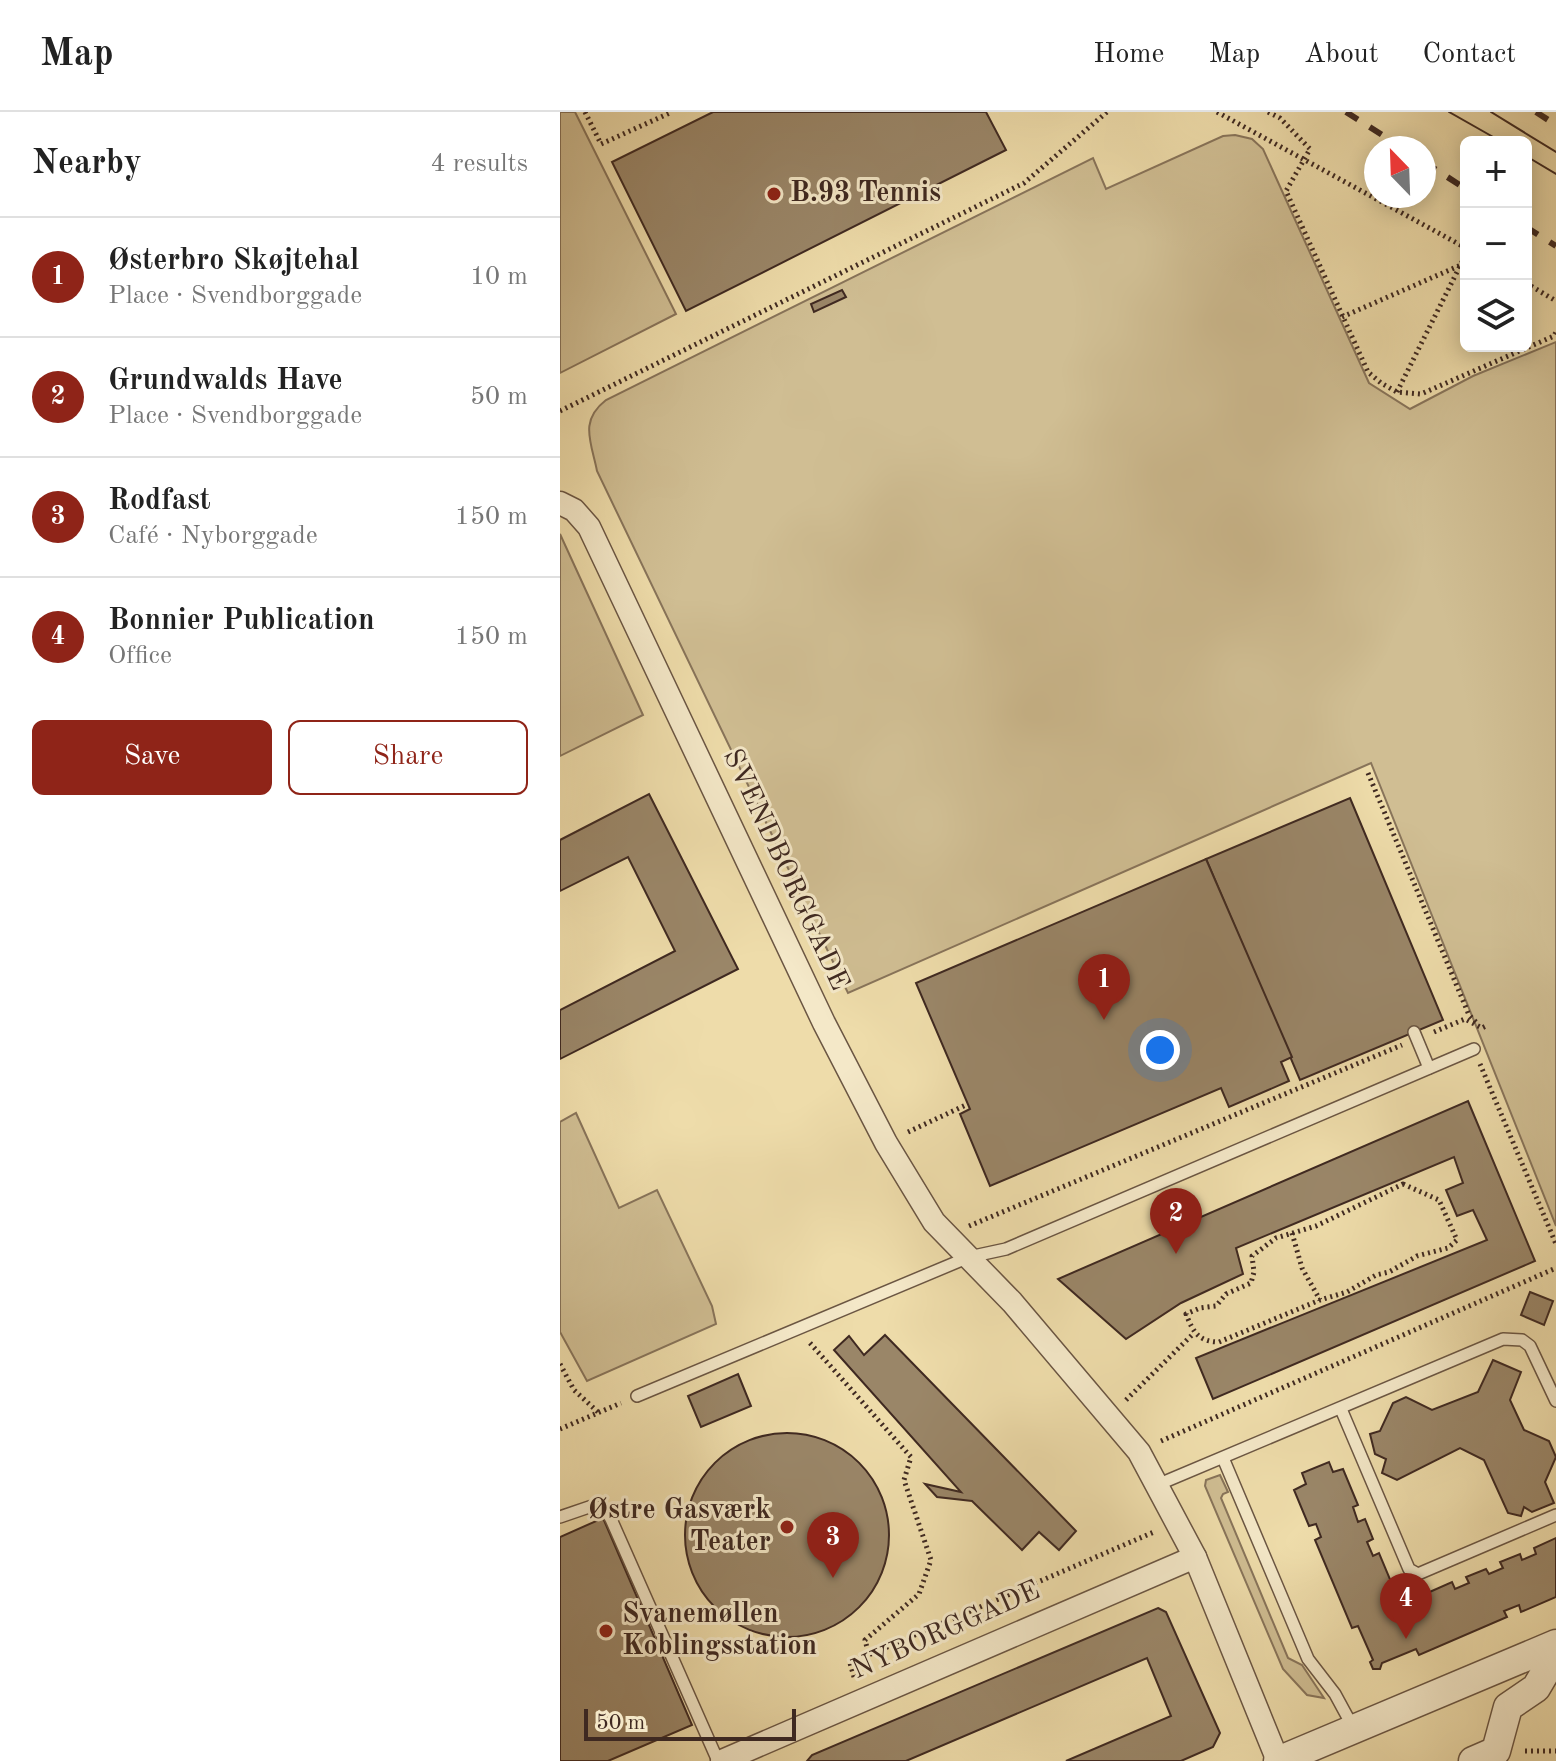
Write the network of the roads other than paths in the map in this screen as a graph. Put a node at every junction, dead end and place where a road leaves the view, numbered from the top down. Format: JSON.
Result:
{"nodes":[{"id":1,"x":560,"y":503,"type":"edge"},
{"id":2,"x":1415,"y":1036,"type":"road end"},
{"id":3,"x":1474,"y":1049,"type":"road end"},
{"id":4,"x":1429,"y":1068,"type":"junction"},
{"id":5,"x":969,"y":1257,"type":"junction"},
{"id":6,"x":637,"y":1396,"type":"road end"},
{"id":7,"x":1556,"y":1401,"type":"edge"},
{"id":8,"x":1341,"y":1409,"type":"junction"},
{"id":9,"x":1223,"y":1458,"type":"junction"},
{"id":10,"x":1157,"y":1485,"type":"junction"},
{"id":11,"x":1556,"y":1515,"type":"edge"},
{"id":12,"x":560,"y":1517,"type":"edge"},
{"id":13,"x":1195,"y":1557,"type":"junction"},
{"id":14,"x":1556,"y":1644,"type":"edge"},
{"id":15,"x":1556,"y":1654,"type":"edge"},
{"id":16,"x":1354,"y":1730,"type":"junction"},
{"id":17,"x":767,"y":1752,"type":"edge"},
{"id":18,"x":720,"y":1761,"type":"edge"},
{"id":19,"x":1278,"y":1761,"type":"edge"},
{"id":20,"x":1473,"y":1761,"type":"edge"}],
"edges":[{"from":1,"to":5,"type":"street","name":"SVENDBORGGADE"},
{"from":2,"to":4,"type":"lane"},
{"from":3,"to":4,"type":"lane"},
{"from":4,"to":5,"type":"lane"},
{"from":5,"to":6,"type":"lane"},
{"from":5,"to":10,"type":"street","name":"SVENDBORGGADE"},
{"from":7,"to":8,"type":"lane"},
{"from":8,"to":9,"type":"lane"},
{"from":8,"to":11,"type":"lane"},
{"from":9,"to":10,"type":"lane"},
{"from":9,"to":16,"type":"lane"},
{"from":10,"to":13,"type":"street","name":"SVENDBORGGADE"},
{"from":12,"to":18,"type":"lane"},
{"from":13,"to":17,"type":"street","name":"NYBORGGADE"},
{"from":13,"to":19,"type":"street","name":"SVENDBORGGADE"},
{"from":14,"to":16,"type":"street"},
{"from":15,"to":20,"type":"street"},
{"from":16,"to":19,"type":"street"},
{"from":17,"to":18,"type":"street","name":"NYBORGGADE"}]}
